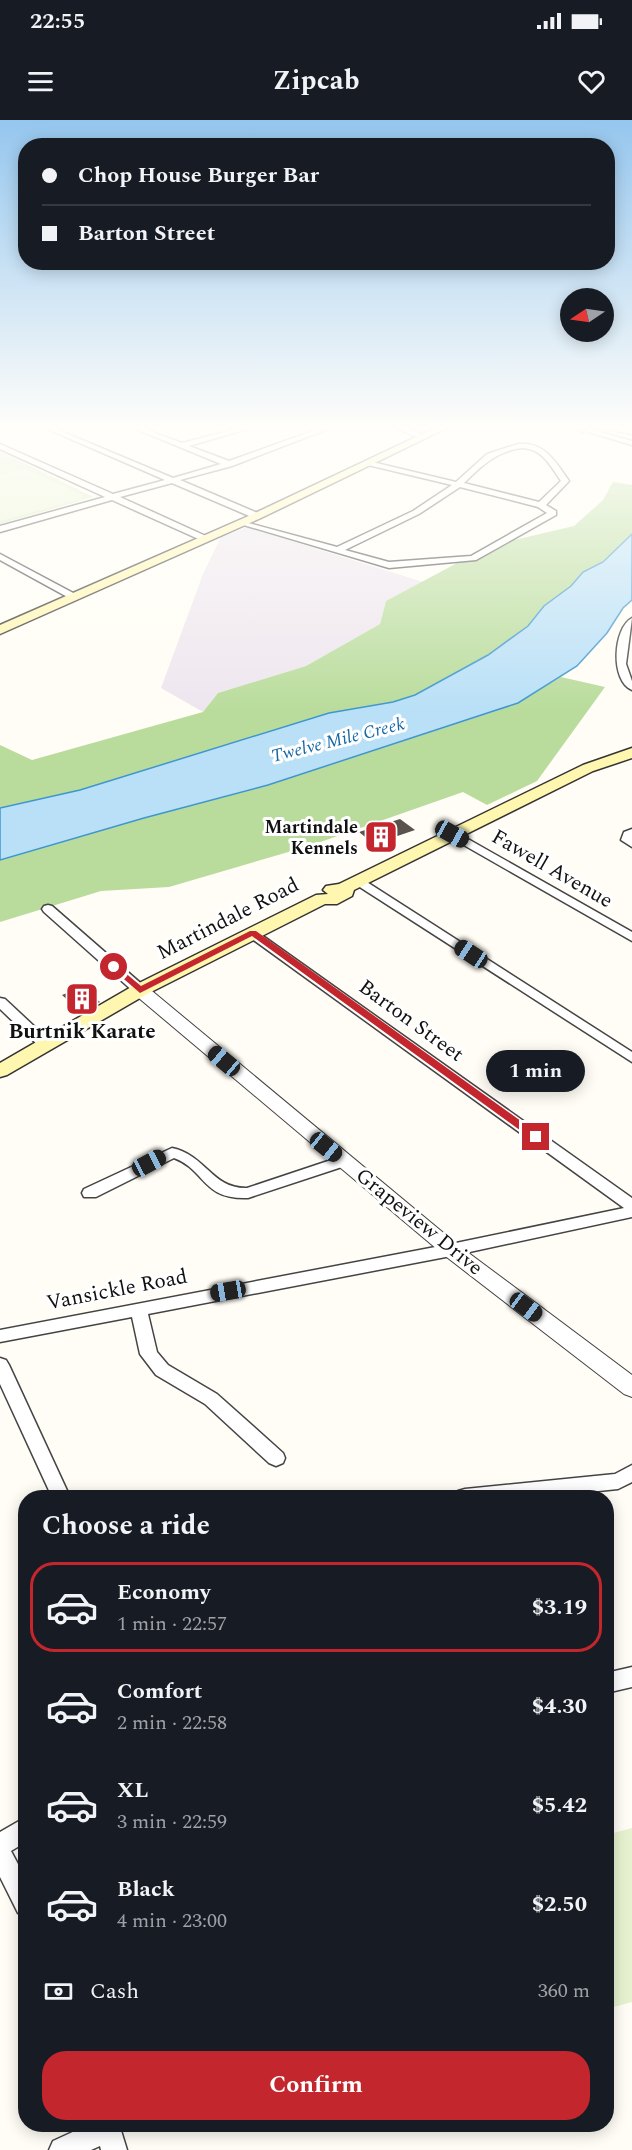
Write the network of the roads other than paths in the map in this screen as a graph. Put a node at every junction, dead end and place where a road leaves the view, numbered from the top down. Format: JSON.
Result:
{"nodes":[{"id":1,"x":26,"y":522,"type":"edge"},
{"id":2,"x":166,"y":522,"type":"edge"},
{"id":3,"x":245,"y":522,"type":"edge"},
{"id":4,"x":254,"y":522,"type":"edge"},
{"id":5,"x":396,"y":522,"type":"edge"},
{"id":6,"x":540,"y":522,"type":"edge"},
{"id":7,"x":0,"y":529,"type":"edge"},
{"id":8,"x":205,"y":539,"type":"junction"},
{"id":9,"x":341,"y":549,"type":"junction"},
{"id":10,"x":0,"y":557,"type":"edge"},
{"id":11,"x":74,"y":597,"type":"junction"},
{"id":12,"x":632,"y":621,"type":"edge"},
{"id":13,"x":0,"y":630,"type":"edge"},
{"id":14,"x":632,"y":687,"type":"edge"},
{"id":15,"x":632,"y":753,"type":"edge"},
{"id":16,"x":632,"y":833,"type":"edge"},
{"id":17,"x":452,"y":834,"type":"junction"},
{"id":18,"x":632,"y":843,"type":"edge"},
{"id":19,"x":351,"y":885,"type":"junction"},
{"id":20,"x":48,"y":909,"type":"dead end"},
{"id":21,"x":253,"y":933,"type":"junction"},
{"id":22,"x":632,"y":937,"type":"edge"},
{"id":23,"x":140,"y":990,"type":"junction"},
{"id":24,"x":0,"y":1002,"type":"edge"},
{"id":25,"x":46,"y":1045,"type":"junction"},
{"id":26,"x":632,"y":1058,"type":"edge"},
{"id":27,"x":0,"y":1071,"type":"edge"},
{"id":28,"x":343,"y":1161,"type":"junction"},
{"id":29,"x":90,"y":1193,"type":"dead end"},
{"id":30,"x":632,"y":1206,"type":"edge"},
{"id":31,"x":632,"y":1212,"type":"edge"},
{"id":32,"x":451,"y":1250,"type":"junction"},
{"id":33,"x":138,"y":1308,"type":"junction"},
{"id":34,"x":0,"y":1336,"type":"edge"},
{"id":35,"x":0,"y":1365,"type":"edge"},
{"id":36,"x":632,"y":1388,"type":"edge"},
{"id":37,"x":276,"y":1458,"type":"dead end"},
{"id":38,"x":632,"y":1473,"type":"edge"},
{"id":39,"x":58,"y":1490,"type":"edge"},
{"id":40,"x":532,"y":1490,"type":"edge"},
{"id":41,"x":632,"y":1677,"type":"edge"},
{"id":42,"x":614,"y":1681,"type":"edge"},
{"id":43,"x":18,"y":1833,"type":"edge"},
{"id":44,"x":0,"y":1845,"type":"edge"},
{"id":45,"x":0,"y":1852,"type":"edge"},
{"id":46,"x":18,"y":1889,"type":"edge"},
{"id":47,"x":109,"y":2134,"type":"edge"},
{"id":48,"x":62,"y":2150,"type":"edge"}],
"edges":[{"from":1,"to":7,"type":"street"},
{"from":2,"to":8,"type":"street"},
{"from":3,"to":8,"type":"main road"},
{"from":4,"to":9,"type":"street"},
{"from":5,"to":9,"type":"street"},
{"from":6,"to":9,"type":"street"},
{"from":8,"to":11,"type":"main road"},
{"from":10,"to":11,"type":"street"},
{"from":11,"to":13,"type":"main road"},
{"from":12,"to":14,"type":"street"},
{"from":15,"to":17,"type":"main road","name":"Martindale Road"},
{"from":16,"to":18,"type":"street"},
{"from":17,"to":19,"type":"main road","name":"Martindale Road"},
{"from":17,"to":22,"type":"street","name":"Fawell Avenue"},
{"from":19,"to":21,"type":"main road","name":"Martindale Road"},
{"from":19,"to":26,"type":"street"},
{"from":20,"to":23,"type":"street","name":"Grapeview Drive"},
{"from":21,"to":23,"type":"main road","name":"Martindale Road"},
{"from":21,"to":30,"type":"street","name":"Barton Street"},
{"from":23,"to":25,"type":"main road","name":"Martindale Road"},
{"from":23,"to":28,"type":"street","name":"Grapeview Drive"},
{"from":24,"to":25,"type":"street"},
{"from":25,"to":27,"type":"main road","name":"Martindale Road"},
{"from":28,"to":29,"type":"street"},
{"from":28,"to":32,"type":"street","name":"Grapeview Drive"},
{"from":31,"to":32,"type":"street","name":"Vansickle Road"},
{"from":32,"to":33,"type":"street","name":"Vansickle Road"},
{"from":32,"to":36,"type":"street","name":"Grapeview Drive"},
{"from":33,"to":34,"type":"street","name":"Vansickle Road"},
{"from":33,"to":37,"type":"street"},
{"from":35,"to":39,"type":"street"},
{"from":38,"to":40,"type":"street"},
{"from":41,"to":42,"type":"street"},
{"from":43,"to":44,"type":"street"},
{"from":45,"to":46,"type":"street"},
{"from":47,"to":48,"type":"street"}]}
